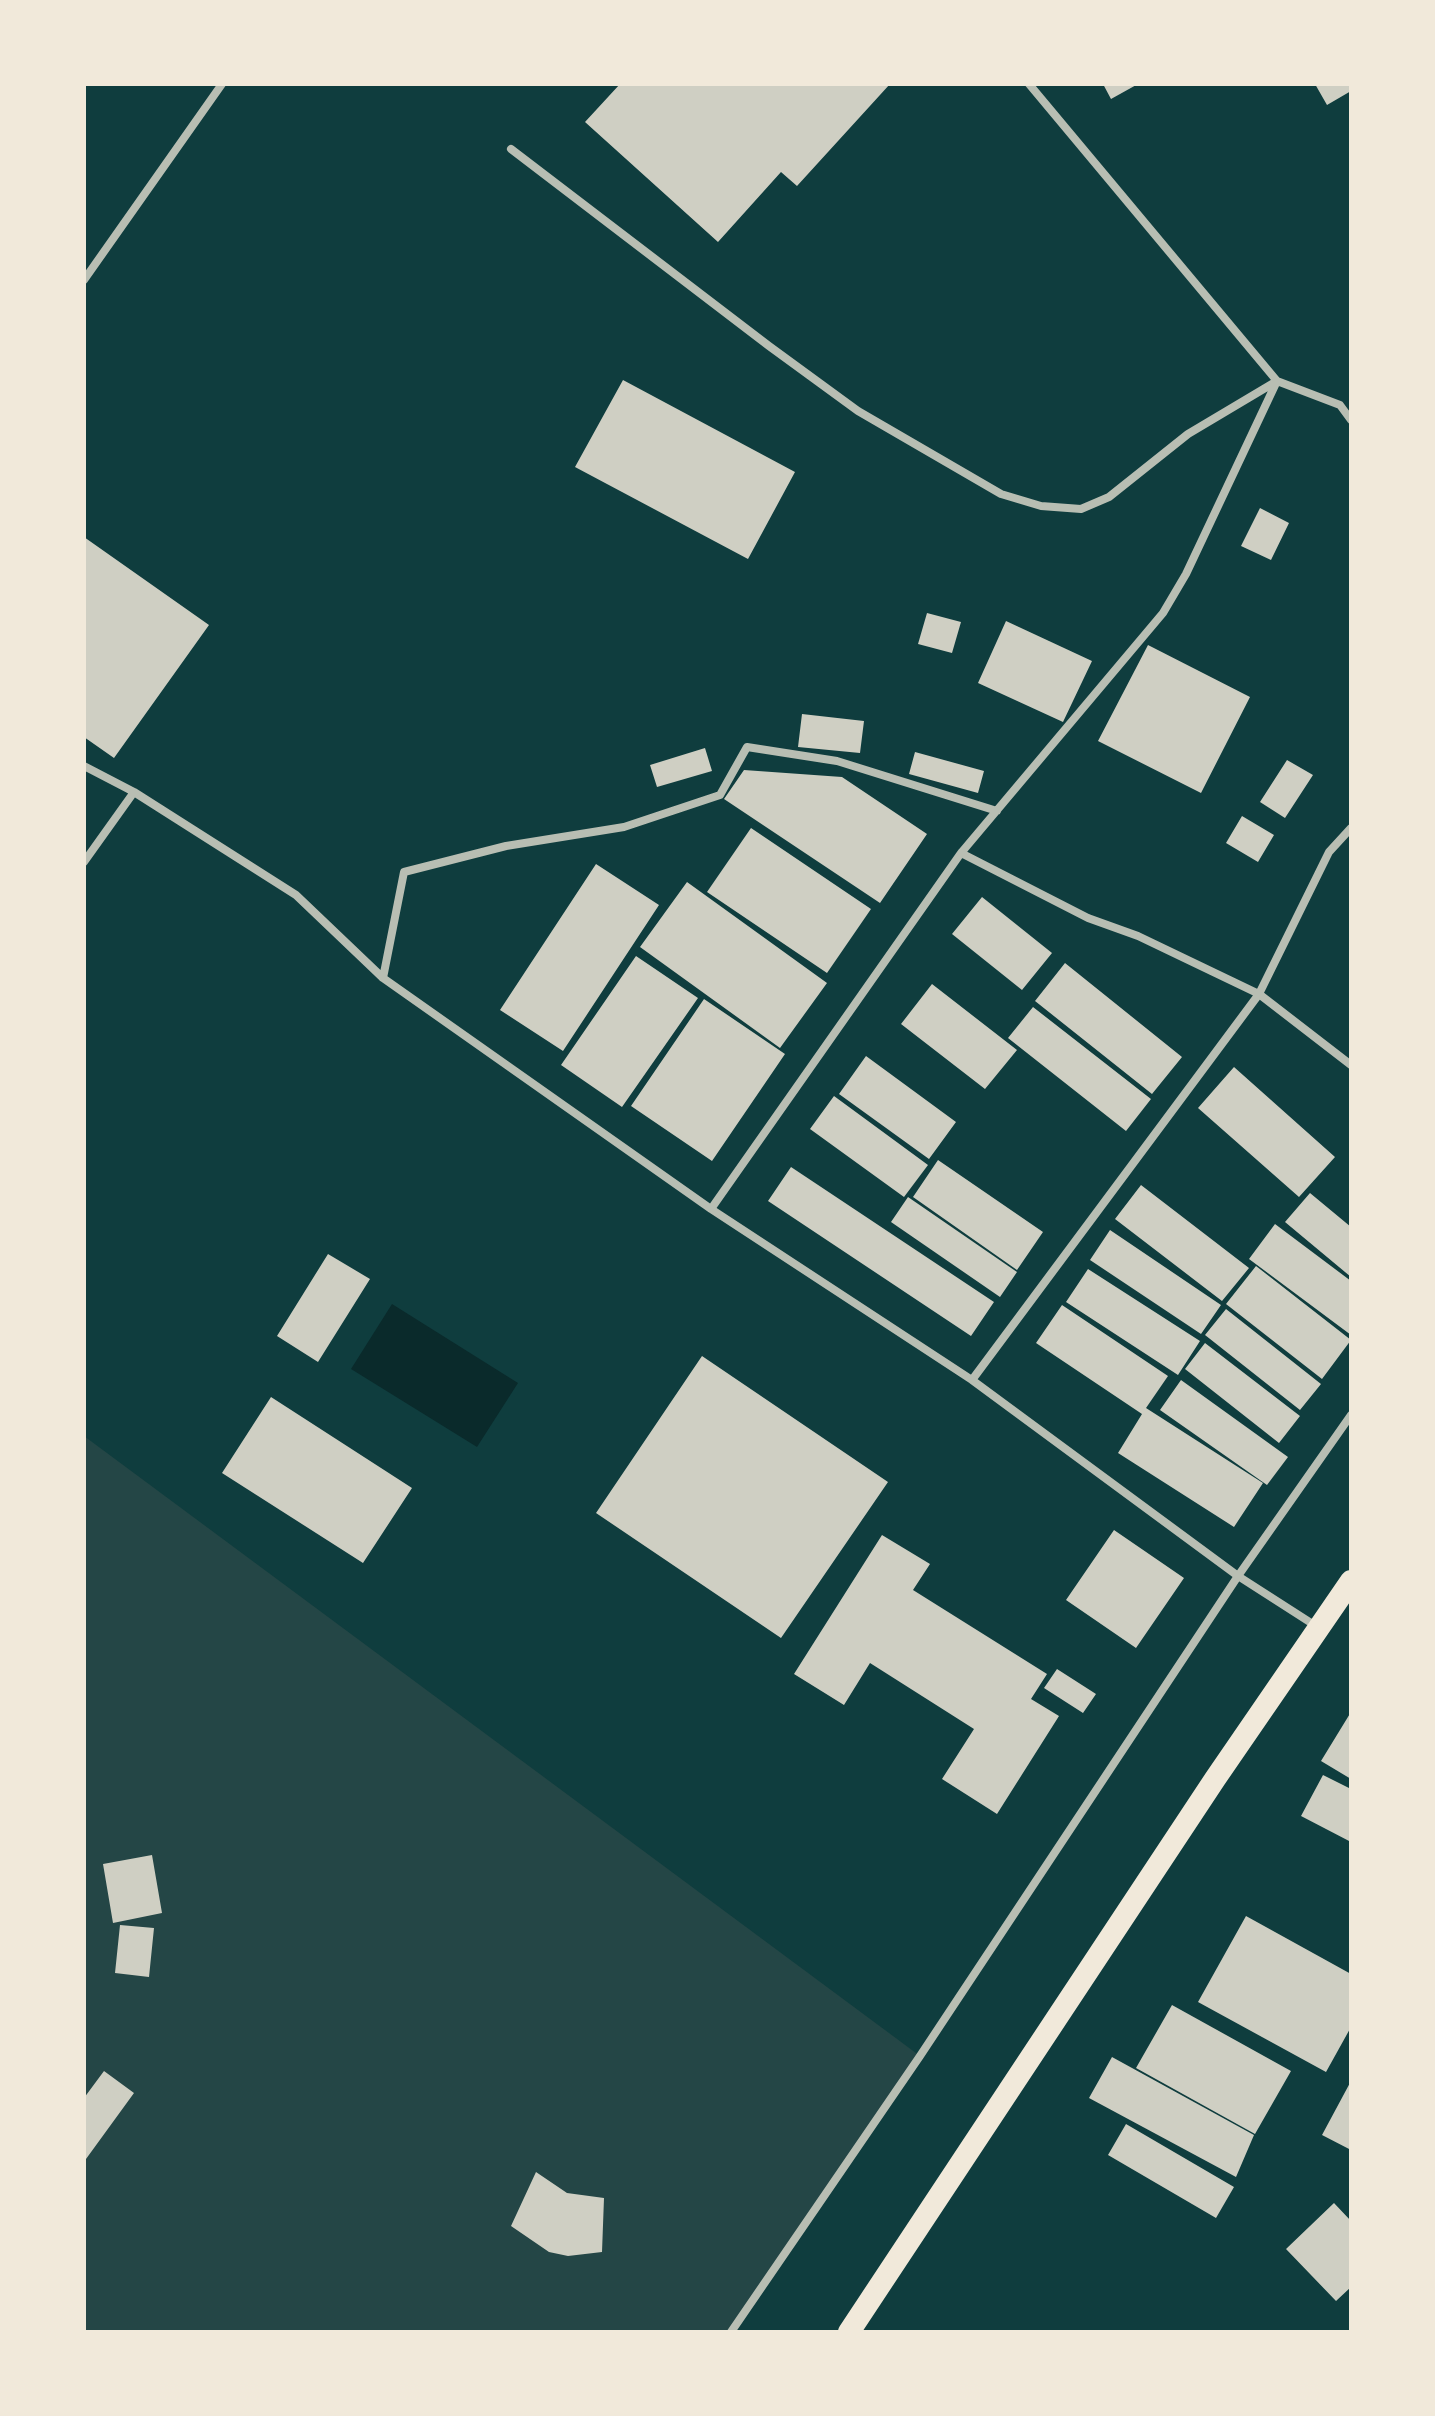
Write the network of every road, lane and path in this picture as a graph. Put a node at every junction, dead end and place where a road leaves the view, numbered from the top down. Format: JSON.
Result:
{"nodes":[{"id":1,"x":222,"y":84,"type":"edge"},
{"id":2,"x":1029,"y":84,"type":"edge"},
{"id":3,"x":511,"y":149,"type":"dead end"},
{"id":4,"x":84,"y":280,"type":"edge"},
{"id":5,"x":1277,"y":381,"type":"junction"},
{"id":6,"x":1351,"y":420,"type":"edge"},
{"id":7,"x":84,"y":766,"type":"edge"},
{"id":8,"x":134,"y":792,"type":"junction"},
{"id":9,"x":997,"y":811,"type":"junction"},
{"id":10,"x":1351,"y":828,"type":"edge"},
{"id":11,"x":961,"y":853,"type":"junction"},
{"id":12,"x":84,"y":862,"type":"edge"},
{"id":13,"x":383,"y":978,"type":"junction"},
{"id":14,"x":1259,"y":994,"type":"junction"},
{"id":15,"x":1351,"y":1065,"type":"edge"},
{"id":16,"x":711,"y":1209,"type":"junction"},
{"id":17,"x":972,"y":1380,"type":"junction"},
{"id":18,"x":1351,"y":1415,"type":"edge"},
{"id":19,"x":1238,"y":1576,"type":"junction"},
{"id":20,"x":1351,"y":1581,"type":"edge"},
{"id":21,"x":1319,"y":1628,"type":"junction"},
{"id":22,"x":731,"y":2332,"type":"edge"},
{"id":23,"x":849,"y":2332,"type":"edge"}],
"edges":[{"from":1,"to":4,"type":"street"},
{"from":2,"to":5,"type":"street"},
{"from":3,"to":5,"type":"street"},
{"from":5,"to":6,"type":"street"},
{"from":5,"to":9,"type":"street"},
{"from":7,"to":8,"type":"street"},
{"from":8,"to":12,"type":"street"},
{"from":8,"to":13,"type":"street"},
{"from":9,"to":11,"type":"street"},
{"from":9,"to":13,"type":"street"},
{"from":10,"to":14,"type":"street"},
{"from":11,"to":14,"type":"street"},
{"from":11,"to":16,"type":"street"},
{"from":13,"to":16,"type":"street"},
{"from":14,"to":15,"type":"street"},
{"from":14,"to":17,"type":"street"},
{"from":16,"to":17,"type":"street"},
{"from":17,"to":19,"type":"street"},
{"from":18,"to":19,"type":"street"},
{"from":19,"to":21,"type":"street"},
{"from":19,"to":22,"type":"street"},
{"from":20,"to":21,"type":"highway"},
{"from":21,"to":23,"type":"highway"}]}
